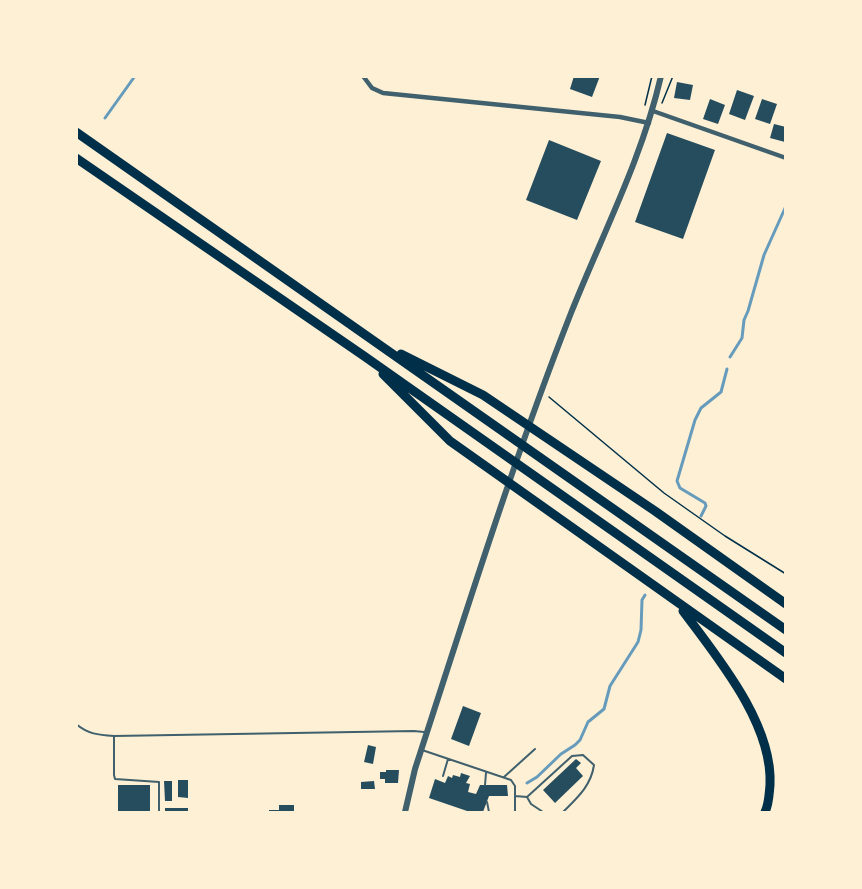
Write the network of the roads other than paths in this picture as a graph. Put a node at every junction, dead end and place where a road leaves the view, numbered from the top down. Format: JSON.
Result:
{"nodes":[{"id":1,"x":363,"y":76,"type":"edge"},
{"id":2,"x":661,"y":76,"type":"edge"},
{"id":3,"x":656,"y":112,"type":"junction"},
{"id":4,"x":649,"y":123,"type":"junction"},
{"id":5,"x":76,"y":132,"type":"edge"},
{"id":6,"x":76,"y":158,"type":"edge"},
{"id":7,"x":786,"y":158,"type":"edge"},
{"id":8,"x":373,"y":340,"type":"junction"},
{"id":9,"x":364,"y":356,"type":"junction"},
{"id":10,"x":678,"y":604,"type":"junction"},
{"id":11,"x":786,"y":604,"type":"edge"},
{"id":12,"x":786,"y":630,"type":"edge"},
{"id":13,"x":786,"y":653,"type":"edge"},
{"id":14,"x":786,"y":679,"type":"edge"},
{"id":15,"x":76,"y":724,"type":"edge"},
{"id":16,"x":427,"y":733,"type":"junction"},
{"id":17,"x":114,"y":736,"type":"junction"},
{"id":18,"x":535,"y":749,"type":"dead end"},
{"id":19,"x":422,"y":750,"type":"junction"},
{"id":20,"x":448,"y":759,"type":"junction"},
{"id":21,"x":486,"y":771,"type":"junction"},
{"id":22,"x":443,"y":776,"type":"dead end"},
{"id":23,"x":504,"y":777,"type":"junction"},
{"id":24,"x":485,"y":784,"type":"dead end"},
{"id":25,"x":515,"y":796,"type":"junction"},
{"id":26,"x":526,"y":797,"type":"junction"},
{"id":27,"x":487,"y":802,"type":"dead end"},
{"id":28,"x":515,"y":812,"type":"edge"},
{"id":29,"x":159,"y":813,"type":"edge"},
{"id":30,"x":405,"y":813,"type":"edge"},
{"id":31,"x":489,"y":813,"type":"edge"},
{"id":32,"x":508,"y":813,"type":"edge"},
{"id":33,"x":543,"y":813,"type":"edge"},
{"id":34,"x":563,"y":813,"type":"edge"},
{"id":35,"x":765,"y":813,"type":"edge"}],
"edges":[{"from":1,"to":4,"type":"street"},
{"from":2,"to":3,"type":"street"},
{"from":3,"to":4,"type":"street"},
{"from":3,"to":7,"type":"street"},
{"from":4,"to":16,"type":"street"},
{"from":5,"to":8,"type":"highway"},
{"from":6,"to":9,"type":"highway"},
{"from":8,"to":11,"type":"highway"},
{"from":8,"to":12,"type":"highway"},
{"from":9,"to":10,"type":"highway"},
{"from":9,"to":13,"type":"highway"},
{"from":10,"to":14,"type":"highway"},
{"from":10,"to":35,"type":"highway"},
{"from":15,"to":17,"type":"lane"},
{"from":16,"to":17,"type":"lane"},
{"from":16,"to":19,"type":"street"},
{"from":17,"to":29,"type":"lane"},
{"from":18,"to":23,"type":"lane"},
{"from":19,"to":20,"type":"lane"},
{"from":19,"to":30,"type":"street"},
{"from":20,"to":21,"type":"lane"},
{"from":20,"to":22,"type":"lane"},
{"from":21,"to":23,"type":"lane"},
{"from":21,"to":24,"type":"lane"},
{"from":23,"to":25,"type":"lane"},
{"from":25,"to":26,"type":"lane"},
{"from":25,"to":28,"type":"lane"},
{"from":26,"to":33,"type":"lane"},
{"from":26,"to":34,"type":"lane"},
{"from":27,"to":31,"type":"lane"},
{"from":28,"to":32,"type":"lane"}]}
